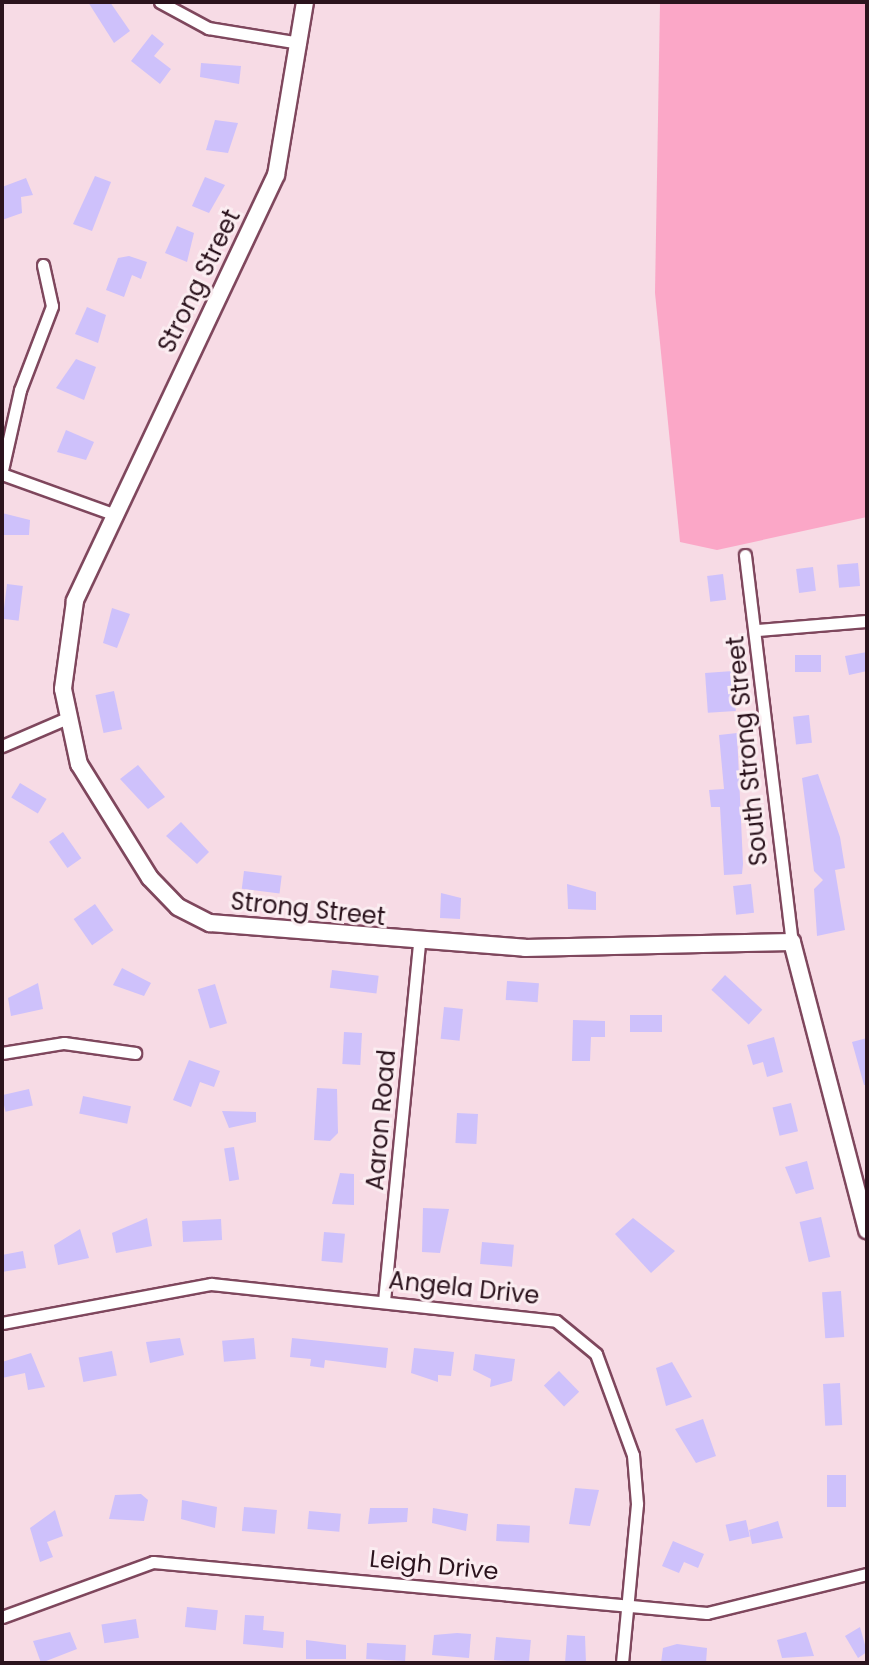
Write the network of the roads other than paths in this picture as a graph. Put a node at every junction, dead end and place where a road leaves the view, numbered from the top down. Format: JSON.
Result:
{"nodes":[{"id":1,"x":160,"y":2,"type":"edge"},
{"id":2,"x":305,"y":2,"type":"edge"},
{"id":3,"x":300,"y":43,"type":"junction"},
{"id":4,"x":43,"y":265,"type":"dead end"},
{"id":5,"x":2,"y":472,"type":"edge"},
{"id":6,"x":113,"y":514,"type":"junction"},
{"id":7,"x":745,"y":555,"type":"dead end"},
{"id":8,"x":867,"y":621,"type":"edge"},
{"id":9,"x":757,"y":630,"type":"junction"},
{"id":10,"x":65,"y":719,"type":"junction"},
{"id":11,"x":2,"y":746,"type":"edge"},
{"id":12,"x":792,"y":942,"type":"junction"},
{"id":13,"x":419,"y":943,"type":"junction"},
{"id":14,"x":2,"y":1053,"type":"edge"},
{"id":15,"x":135,"y":1053,"type":"dead end"},
{"id":16,"x":867,"y":1230,"type":"edge"},
{"id":17,"x":384,"y":1301,"type":"junction"},
{"id":18,"x":2,"y":1323,"type":"edge"},
{"id":19,"x":867,"y":1574,"type":"edge"},
{"id":20,"x":627,"y":1606,"type":"junction"},
{"id":21,"x":2,"y":1617,"type":"edge"},
{"id":22,"x":622,"y":1663,"type":"edge"}],
"edges":[{"from":1,"to":3,"type":"street"},
{"from":2,"to":3,"type":"street","name":"Strong Street"},
{"from":3,"to":6,"type":"street","name":"Strong Street"},
{"from":4,"to":5,"type":"street"},
{"from":5,"to":6,"type":"street"},
{"from":6,"to":10,"type":"street","name":"Strong Street"},
{"from":7,"to":9,"type":"street","name":"South Strong Street"},
{"from":8,"to":9,"type":"street"},
{"from":9,"to":12,"type":"street","name":"South Strong Street"},
{"from":10,"to":11,"type":"street"},
{"from":10,"to":13,"type":"street","name":"Strong Street"},
{"from":12,"to":13,"type":"street","name":"Strong Street"},
{"from":12,"to":16,"type":"street"},
{"from":13,"to":17,"type":"street","name":"Aaron Road"},
{"from":14,"to":15,"type":"street"},
{"from":17,"to":18,"type":"street","name":"Angela Drive"},
{"from":17,"to":20,"type":"street","name":"Angela Drive"},
{"from":19,"to":20,"type":"street","name":"Leigh Drive"},
{"from":20,"to":21,"type":"street","name":"Leigh Drive"},
{"from":20,"to":22,"type":"street","name":"Angela Drive"}]}
